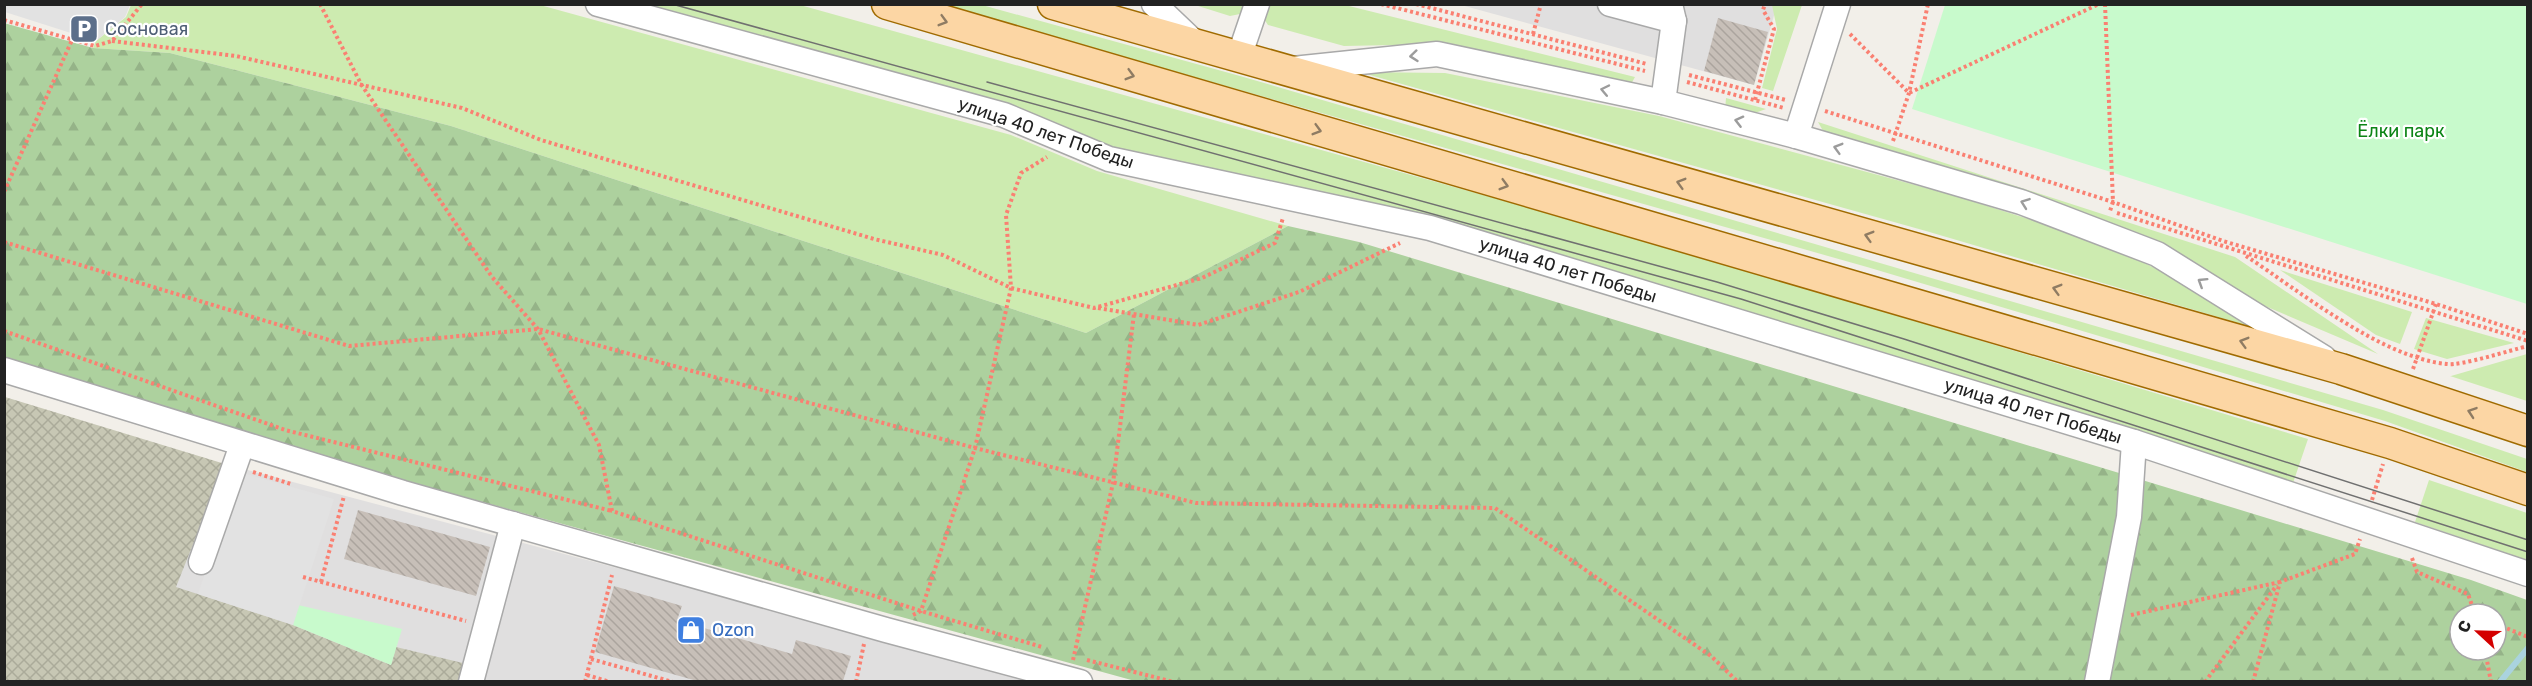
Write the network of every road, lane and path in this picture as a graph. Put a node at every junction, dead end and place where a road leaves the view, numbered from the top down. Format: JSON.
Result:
{"nodes":[{"id":1,"x":142,"y":4,"type":"edge"},
{"id":2,"x":320,"y":4,"type":"edge"},
{"id":3,"x":598,"y":4,"type":"edge"},
{"id":4,"x":887,"y":4,"type":"edge"},
{"id":5,"x":1053,"y":4,"type":"edge"},
{"id":6,"x":1154,"y":4,"type":"edge"},
{"id":7,"x":1257,"y":4,"type":"edge"},
{"id":8,"x":1416,"y":4,"type":"edge"},
{"id":9,"x":1541,"y":4,"type":"edge"},
{"id":10,"x":1610,"y":4,"type":"edge"},
{"id":11,"x":1765,"y":4,"type":"edge"},
{"id":12,"x":1929,"y":4,"type":"edge"},
{"id":13,"x":2099,"y":4,"type":"edge"},
{"id":14,"x":2105,"y":4,"type":"edge"},
{"id":15,"x":1836,"y":11,"type":"edge"},
{"id":16,"x":1672,"y":13,"type":"edge"},
{"id":17,"x":4,"y":20,"type":"edge"},
{"id":18,"x":1533,"y":34,"type":"junction"},
{"id":19,"x":72,"y":40,"type":"junction"},
{"id":20,"x":112,"y":41,"type":"junction"},
{"id":21,"x":1197,"y":45,"type":"junction"},
{"id":22,"x":1239,"y":57,"type":"junction"},
{"id":23,"x":1667,"y":69,"type":"junction"},
{"id":24,"x":1283,"y":70,"type":"junction"},
{"id":25,"x":361,"y":84,"type":"junction"},
{"id":26,"x":1757,"y":93,"type":"junction"},
{"id":27,"x":1909,"y":93,"type":"junction"},
{"id":28,"x":1755,"y":100,"type":"dead end"},
{"id":29,"x":1663,"y":102,"type":"junction"},
{"id":30,"x":1805,"y":105,"type":"junction"},
{"id":31,"x":1896,"y":133,"type":"junction"},
{"id":32,"x":1796,"y":136,"type":"junction"},
{"id":33,"x":1893,"y":141,"type":"dead end"},
{"id":34,"x":1071,"y":144,"type":"junction"},
{"id":35,"x":4,"y":192,"type":"edge"},
{"id":36,"x":2113,"y":202,"type":"junction"},
{"id":37,"x":2110,"y":211,"type":"dead end"},
{"id":38,"x":1430,"y":228,"type":"junction"},
{"id":39,"x":2223,"y":241,"type":"junction"},
{"id":40,"x":4,"y":242,"type":"edge"},
{"id":41,"x":1275,"y":243,"type":"dead end"},
{"id":42,"x":1011,"y":288,"type":"junction"},
{"id":43,"x":2436,"y":304,"type":"junction"},
{"id":44,"x":1094,"y":308,"type":"junction"},
{"id":45,"x":1134,"y":314,"type":"junction"},
{"id":46,"x":538,"y":329,"type":"junction"},
{"id":47,"x":4,"y":331,"type":"edge"},
{"id":48,"x":2528,"y":334,"type":"edge"},
{"id":49,"x":2528,"y":346,"type":"edge"},
{"id":50,"x":2417,"y":356,"type":"junction"},
{"id":51,"x":2341,"y":369,"type":"junction"},
{"id":52,"x":4,"y":370,"type":"edge"},
{"id":53,"x":2528,"y":431,"type":"edge"},
{"id":54,"x":2134,"y":442,"type":"junction"},
{"id":55,"x":242,"y":445,"type":"junction"},
{"id":56,"x":975,"y":448,"type":"junction"},
{"id":57,"x":349,"y":476,"type":"junction"},
{"id":58,"x":1113,"y":483,"type":"junction"},
{"id":59,"x":2528,"y":490,"type":"edge"},
{"id":60,"x":612,"y":511,"type":"junction"},
{"id":61,"x":2367,"y":519,"type":"junction"},
{"id":62,"x":513,"y":524,"type":"junction"},
{"id":63,"x":2404,"y":531,"type":"junction"},
{"id":64,"x":618,"y":553,"type":"junction"},
{"id":65,"x":201,"y":562,"type":"dead end"},
{"id":66,"x":2528,"y":574,"type":"edge"},
{"id":67,"x":303,"y":577,"type":"dead end"},
{"id":68,"x":321,"y":582,"type":"junction"},
{"id":69,"x":2280,"y":582,"type":"junction"},
{"id":70,"x":2471,"y":602,"type":"edge"},
{"id":71,"x":921,"y":610,"type":"junction"},
{"id":72,"x":2109,"y":620,"type":"junction"},
{"id":73,"x":470,"y":622,"type":"dead end"},
{"id":74,"x":878,"y":627,"type":"junction"},
{"id":75,"x":2508,"y":629,"type":"edge"},
{"id":76,"x":2528,"y":637,"type":"edge"},
{"id":77,"x":1052,"y":650,"type":"dead end"},
{"id":78,"x":1063,"y":653,"type":"dead end"},
{"id":79,"x":591,"y":659,"type":"junction"},
{"id":80,"x":2487,"y":662,"type":"edge"},
{"id":81,"x":1074,"y":672,"type":"edge"},
{"id":82,"x":587,"y":675,"type":"junction"},
{"id":83,"x":471,"y":681,"type":"edge"},
{"id":84,"x":585,"y":681,"type":"edge"},
{"id":85,"x":610,"y":681,"type":"edge"},
{"id":86,"x":673,"y":681,"type":"edge"},
{"id":87,"x":856,"y":681,"type":"edge"},
{"id":88,"x":1174,"y":681,"type":"edge"},
{"id":89,"x":1738,"y":681,"type":"edge"},
{"id":90,"x":2097,"y":681,"type":"edge"},
{"id":91,"x":2205,"y":681,"type":"edge"},
{"id":92,"x":2253,"y":681,"type":"edge"},
{"id":93,"x":2491,"y":681,"type":"edge"}],
"edges":[{"from":1,"to":20,"type":"path"},
{"from":2,"to":25,"type":"path"},
{"from":3,"to":34,"type":"street","name":"улица 40 лет Победы"},
{"from":4,"to":59,"type":"main road","one_way":true},
{"from":5,"to":21,"type":"main road"},
{"from":6,"to":21,"type":"street"},
{"from":7,"to":22,"type":"street"},
{"from":8,"to":18,"type":"path"},
{"from":9,"to":18,"type":"path"},
{"from":10,"to":16,"type":"street"},
{"from":11,"to":26,"type":"path"},
{"from":12,"to":27,"type":"path"},
{"from":13,"to":27,"type":"path"},
{"from":14,"to":36,"type":"path"},
{"from":15,"to":27,"type":"path"},
{"from":15,"to":30,"type":"street"},
{"from":16,"to":23,"type":"street"},
{"from":17,"to":19,"type":"path"},
{"from":18,"to":23,"type":"path"},
{"from":19,"to":20,"type":"path"},
{"from":19,"to":35,"type":"path"},
{"from":20,"to":25,"type":"path"},
{"from":21,"to":22,"type":"main road"},
{"from":22,"to":24,"type":"main road"},
{"from":23,"to":26,"type":"path"},
{"from":23,"to":29,"type":"street"},
{"from":29,"to":24,"type":"street","one_way":true},
{"from":51,"to":24,"type":"main road","one_way":true},
{"from":25,"to":42,"type":"path"},
{"from":25,"to":46,"type":"path"},
{"from":26,"to":28,"type":"path"},
{"from":26,"to":30,"type":"path"},
{"from":27,"to":31,"type":"path"},
{"from":32,"to":29,"type":"street","one_way":true},
{"from":30,"to":31,"type":"path"},
{"from":30,"to":32,"type":"street"},
{"from":31,"to":33,"type":"path"},
{"from":31,"to":36,"type":"path"},
{"from":51,"to":32,"type":"street","one_way":true},
{"from":34,"to":38,"type":"street","name":"улица 40 лет Победы"},
{"from":34,"to":42,"type":"path"},
{"from":36,"to":37,"type":"path"},
{"from":36,"to":39,"type":"path"},
{"from":38,"to":45,"type":"path"},
{"from":38,"to":54,"type":"street","name":"улица 40 лет Победы"},
{"from":39,"to":43,"type":"path"},
{"from":39,"to":50,"type":"path"},
{"from":40,"to":46,"type":"path"},
{"from":41,"to":44,"type":"path"},
{"from":42,"to":44,"type":"path"},
{"from":42,"to":56,"type":"path"},
{"from":43,"to":48,"type":"path"},
{"from":43,"to":50,"type":"path"},
{"from":44,"to":45,"type":"path"},
{"from":45,"to":58,"type":"path"},
{"from":46,"to":56,"type":"path"},
{"from":46,"to":60,"type":"path"},
{"from":47,"to":60,"type":"path"},
{"from":49,"to":50,"type":"path"},
{"from":53,"to":51,"type":"main road","one_way":true},
{"from":52,"to":55,"type":"street"},
{"from":54,"to":61,"type":"street","name":"улица 40 лет Победы"},
{"from":54,"to":72,"type":"street"},
{"from":55,"to":57,"type":"street"},
{"from":55,"to":65,"type":"street"},
{"from":56,"to":58,"type":"path"},
{"from":56,"to":71,"type":"path"},
{"from":57,"to":62,"type":"street"},
{"from":57,"to":68,"type":"path"},
{"from":58,"to":81,"type":"path"},
{"from":58,"to":89,"type":"path"},
{"from":60,"to":71,"type":"path"},
{"from":61,"to":63,"type":"street","name":"улица 40 лет Победы"},
{"from":61,"to":69,"type":"path"},
{"from":62,"to":64,"type":"street"},
{"from":62,"to":83,"type":"street"},
{"from":63,"to":66,"type":"street","name":"улица 40 лет Победы"},
{"from":63,"to":70,"type":"path"},
{"from":64,"to":74,"type":"street"},
{"from":64,"to":79,"type":"path"},
{"from":67,"to":68,"type":"path"},
{"from":68,"to":73,"type":"path"},
{"from":69,"to":72,"type":"path"},
{"from":69,"to":91,"type":"path"},
{"from":69,"to":92,"type":"path"},
{"from":71,"to":74,"type":"path"},
{"from":71,"to":77,"type":"path"},
{"from":72,"to":90,"type":"street"},
{"from":74,"to":81,"type":"street"},
{"from":74,"to":87,"type":"path"},
{"from":75,"to":76,"type":"path"},
{"from":78,"to":81,"type":"path"},
{"from":79,"to":82,"type":"path"},
{"from":79,"to":86,"type":"path"},
{"from":80,"to":93,"type":"path"},
{"from":81,"to":88,"type":"path"},
{"from":82,"to":84,"type":"path"},
{"from":82,"to":85,"type":"path"}]}
